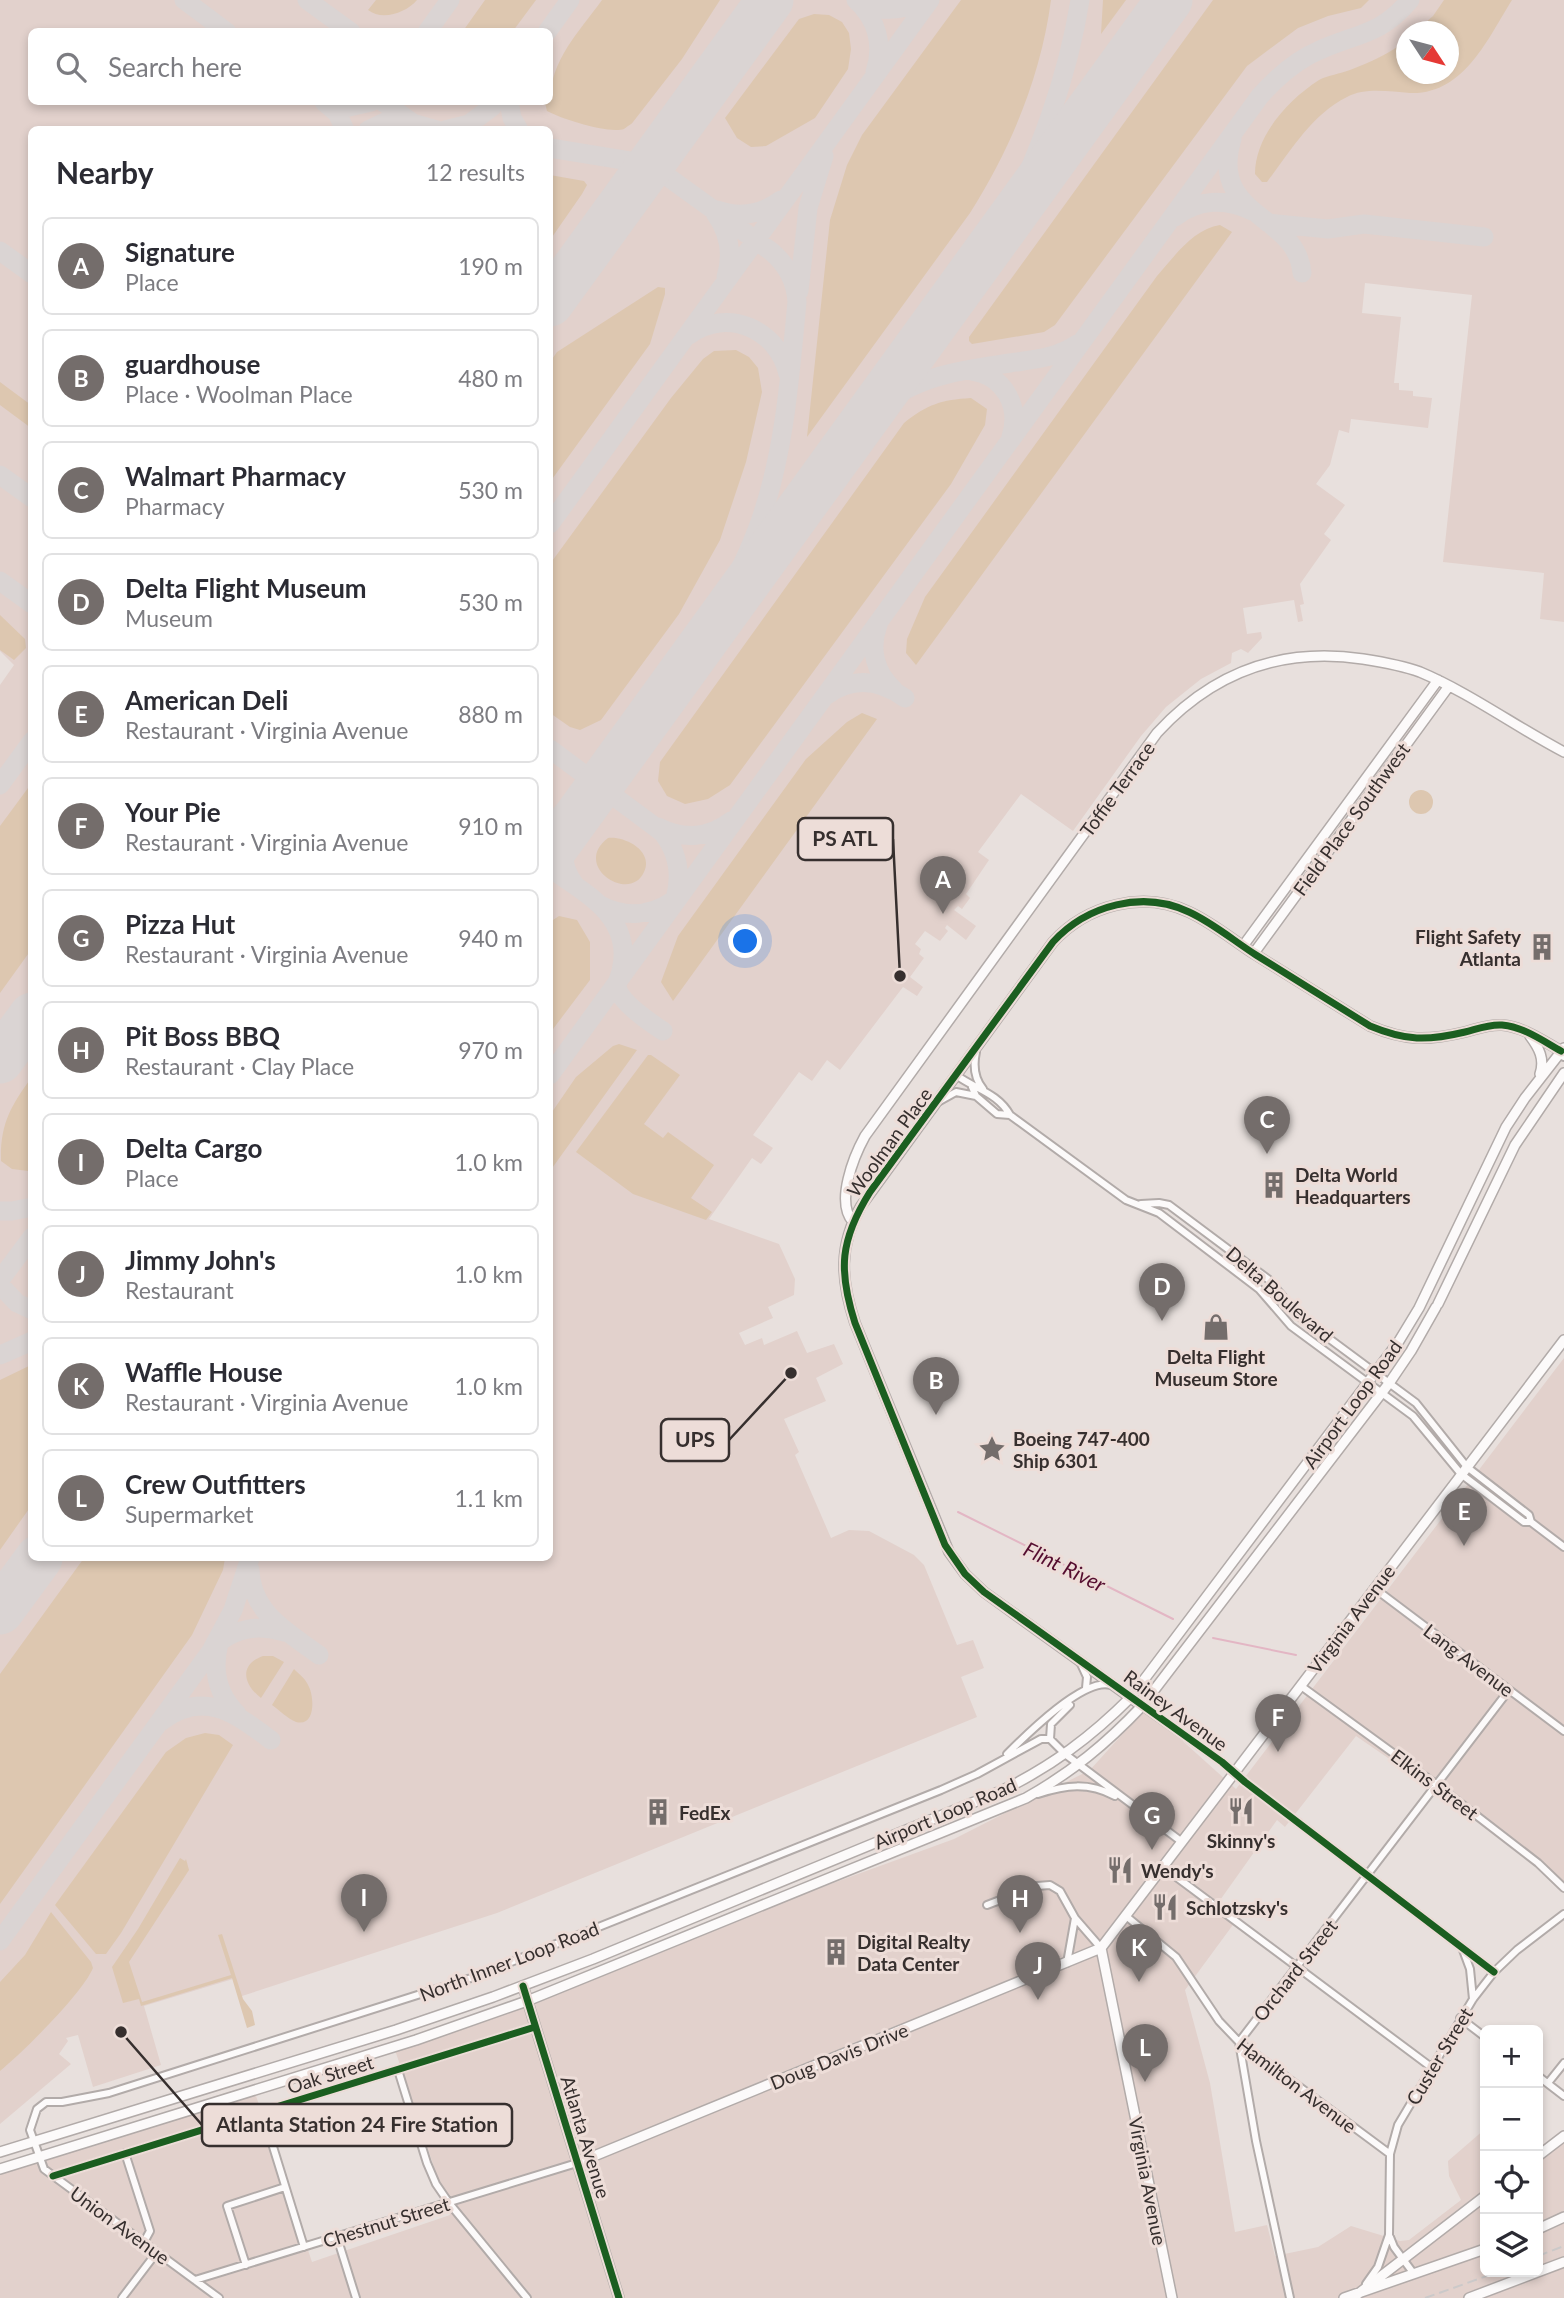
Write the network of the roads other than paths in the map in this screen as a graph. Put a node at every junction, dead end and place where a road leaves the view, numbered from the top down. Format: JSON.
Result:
{"nodes":[{"id":1,"x":1438,"y":680,"type":"junction"},
{"id":2,"x":1449,"y":686,"type":"junction"},
{"id":3,"x":1392,"y":743,"type":"junction"},
{"id":4,"x":1401,"y":750,"type":"junction"},
{"id":5,"x":1564,"y":752,"type":"edge"},
{"id":6,"x":1356,"y":793,"type":"junction"},
{"id":7,"x":1365,"y":800,"type":"junction"},
{"id":8,"x":1309,"y":856,"type":"junction"},
{"id":9,"x":1319,"y":863,"type":"junction"},
{"id":10,"x":1243,"y":946,"type":"junction"},
{"id":11,"x":1254,"y":953,"type":"junction"},
{"id":12,"x":1526,"y":1032,"type":"junction"},
{"id":13,"x":976,"y":1047,"type":"junction"},
{"id":14,"x":1563,"y":1051,"type":"edge"},
{"id":15,"x":1564,"y":1073,"type":"edge"},
{"id":16,"x":956,"y":1075,"type":"junction"},
{"id":17,"x":1538,"y":1080,"type":"junction"},
{"id":18,"x":972,"y":1087,"type":"junction"},
{"id":19,"x":983,"y":1089,"type":"junction"},
{"id":20,"x":976,"y":1096,"type":"junction"},
{"id":21,"x":936,"y":1102,"type":"junction"},
{"id":22,"x":1010,"y":1115,"type":"junction"},
{"id":23,"x":1140,"y":1204,"type":"junction"},
{"id":24,"x":853,"y":1222,"type":"junction"},
{"id":25,"x":1564,"y":1340,"type":"edge"},
{"id":26,"x":1377,"y":1373,"type":"junction"},
{"id":27,"x":1390,"y":1382,"type":"junction"},
{"id":28,"x":1369,"y":1384,"type":"junction"},
{"id":29,"x":1382,"y":1392,"type":"junction"},
{"id":30,"x":1464,"y":1471,"type":"junction"},
{"id":31,"x":945,"y":1545,"type":"joint"},
{"id":32,"x":1564,"y":1547,"type":"edge"},
{"id":33,"x":1374,"y":1588,"type":"junction"},
{"id":34,"x":1078,"y":1660,"type":"junction"},
{"id":35,"x":1301,"y":1686,"type":"junction"},
{"id":36,"x":1116,"y":1687,"type":"junction"},
{"id":37,"x":1086,"y":1688,"type":"junction"},
{"id":38,"x":1509,"y":1690,"type":"junction"},
{"id":39,"x":1130,"y":1697,"type":"junction"},
{"id":40,"x":1142,"y":1706,"type":"junction"},
{"id":41,"x":1564,"y":1731,"type":"edge"},
{"id":42,"x":1050,"y":1739,"type":"junction"},
{"id":43,"x":1065,"y":1754,"type":"junction"},
{"id":44,"x":1000,"y":1760,"type":"junction"},
{"id":45,"x":1080,"y":1765,"type":"junction"},
{"id":46,"x":1235,"y":1773,"type":"junction"},
{"id":47,"x":1437,"y":1785,"type":"junction"},
{"id":48,"x":1026,"y":1798,"type":"junction"},
{"id":49,"x":1131,"y":1803,"type":"junction"},
{"id":50,"x":1182,"y":1842,"type":"junction"},
{"id":51,"x":1163,"y":1867,"type":"junction"},
{"id":52,"x":1367,"y":1876,"type":"junction"},
{"id":53,"x":1564,"y":1888,"type":"edge"},
{"id":54,"x":987,"y":1905,"type":"dead end"},
{"id":55,"x":1564,"y":1914,"type":"edge"},
{"id":56,"x":1126,"y":1916,"type":"junction"},
{"id":57,"x":1075,"y":1918,"type":"junction"},
{"id":58,"x":1101,"y":1948,"type":"junction"},
{"id":59,"x":1462,"y":1948,"type":"junction"},
{"id":60,"x":1067,"y":1964,"type":"junction"},
{"id":61,"x":1298,"y":1967,"type":"junction"},
{"id":62,"x":1494,"y":1972,"type":"junction"},
{"id":63,"x":523,"y":1986,"type":"junction"},
{"id":64,"x":1473,"y":1999,"type":"junction"},
{"id":65,"x":527,"y":2000,"type":"junction"},
{"id":66,"x":1460,"y":2018,"type":"junction"},
{"id":67,"x":535,"y":2027,"type":"junction"},
{"id":68,"x":1480,"y":2032,"type":"edge"},
{"id":69,"x":1239,"y":2042,"type":"junction"},
{"id":70,"x":1564,"y":2063,"type":"edge"},
{"id":71,"x":1432,"y":2067,"type":"junction"},
{"id":72,"x":398,"y":2070,"type":"junction"},
{"id":73,"x":1543,"y":2080,"type":"edge"},
{"id":74,"x":1548,"y":2083,"type":"junction"},
{"id":75,"x":1564,"y":2096,"type":"edge"},
{"id":76,"x":262,"y":2111,"type":"junction"},
{"id":77,"x":1564,"y":2136,"type":"edge"},
{"id":78,"x":33,"y":2142,"type":"junction"},
{"id":79,"x":0,"y":2152,"type":"edge"},
{"id":80,"x":1543,"y":2152,"type":"edge"},
{"id":81,"x":125,"y":2153,"type":"junction"},
{"id":82,"x":1390,"y":2154,"type":"junction"},
{"id":83,"x":38,"y":2157,"type":"junction"},
{"id":84,"x":577,"y":2163,"type":"junction"},
{"id":85,"x":0,"y":2169,"type":"edge"},
{"id":86,"x":53,"y":2176,"type":"junction"},
{"id":87,"x":285,"y":2187,"type":"junction"},
{"id":88,"x":1480,"y":2200,"type":"edge"},
{"id":89,"x":449,"y":2203,"type":"junction"},
{"id":90,"x":1564,"y":2217,"type":"edge"},
{"id":91,"x":1543,"y":2227,"type":"edge"},
{"id":92,"x":1389,"y":2235,"type":"junction"},
{"id":93,"x":337,"y":2237,"type":"junction"},
{"id":94,"x":144,"y":2242,"type":"junction"},
{"id":95,"x":304,"y":2247,"type":"junction"},
{"id":96,"x":1480,"y":2251,"type":"edge"},
{"id":97,"x":157,"y":2252,"type":"junction"},
{"id":98,"x":1403,"y":2259,"type":"junction"},
{"id":99,"x":1564,"y":2262,"type":"edge"},
{"id":100,"x":246,"y":2265,"type":"junction"},
{"id":101,"x":1414,"y":2274,"type":"junction"},
{"id":102,"x":195,"y":2280,"type":"junction"},
{"id":103,"x":1358,"y":2294,"type":"junction"},
{"id":104,"x":122,"y":2298,"type":"edge"},
{"id":105,"x":219,"y":2298,"type":"edge"},
{"id":106,"x":356,"y":2298,"type":"edge"},
{"id":107,"x":527,"y":2298,"type":"edge"},
{"id":108,"x":619,"y":2298,"type":"edge"},
{"id":109,"x":1172,"y":2298,"type":"edge"},
{"id":110,"x":1290,"y":2298,"type":"edge"},
{"id":111,"x":1344,"y":2298,"type":"edge"},
{"id":112,"x":1471,"y":2298,"type":"edge"}],
"edges":[{"from":1,"to":2,"type":"main road","name":"Toffie Terrace"},
{"from":1,"to":3,"type":"main road","name":"Field Place Southwest"},
{"from":1,"to":24,"type":"main road","name":"Toffie Terrace"},
{"from":2,"to":4,"type":"main road","name":"Field Place Southwest"},
{"from":2,"to":5,"type":"main road","name":"Toffie Terrace"},
{"from":3,"to":4,"type":"main road"},
{"from":3,"to":6,"type":"main road","name":"Field Place Southwest"},
{"from":4,"to":7,"type":"main road","name":"Field Place Southwest"},
{"from":6,"to":7,"type":"main road"},
{"from":6,"to":8,"type":"main road","name":"Field Place Southwest"},
{"from":7,"to":9,"type":"main road","name":"Field Place Southwest"},
{"from":8,"to":9,"type":"main road"},
{"from":8,"to":10,"type":"main road","name":"Field Place Southwest"},
{"from":9,"to":11,"type":"main road","name":"Field Place Southwest"},
{"from":10,"to":11,"type":"main road","name":"Woolman Place"},
{"from":10,"to":13,"type":"main road","name":"Woolman Place"},
{"from":11,"to":12,"type":"main road","name":"Woolman Place"},
{"from":12,"to":14,"type":"main road"},
{"from":12,"to":17,"type":"main road"},
{"from":13,"to":16,"type":"main road","name":"Woolman Place"},
{"from":13,"to":19,"type":"street"},
{"from":14,"to":17,"type":"main road","name":"Airport Loop Road"},
{"from":15,"to":27,"type":"main road","name":"Airport Loop Road"},
{"from":16,"to":18,"type":"street"},
{"from":16,"to":21,"type":"main road","name":"Woolman Place"},
{"from":17,"to":26,"type":"main road","name":"Airport Loop Road"},
{"from":18,"to":19,"type":"street"},
{"from":18,"to":20,"type":"street"},
{"from":19,"to":22,"type":"street","name":"Delta Boulevard"},
{"from":20,"to":21,"type":"street"},
{"from":20,"to":22,"type":"street","name":"Delta Boulevard"},
{"from":21,"to":24,"type":"main road","name":"Woolman Place"},
{"from":22,"to":23,"type":"street","name":"Delta Boulevard"},
{"from":23,"to":26,"type":"street","name":"Delta Boulevard"},
{"from":23,"to":28,"type":"street","name":"Delta Boulevard"},
{"from":24,"to":31,"type":"main road","name":"Woolman Place"},
{"from":25,"to":30,"type":"main road","name":"Virginia Avenue"},
{"from":26,"to":27,"type":"street","name":"Delta Boulevard"},
{"from":26,"to":28,"type":"main road","name":"Airport Loop Road"},
{"from":27,"to":29,"type":"main road","name":"Airport Loop Road"},
{"from":27,"to":30,"type":"street","name":"Delta Boulevard"},
{"from":28,"to":29,"type":"street","name":"Delta Boulevard"},
{"from":28,"to":39,"type":"main road","name":"Airport Loop Road"},
{"from":29,"to":30,"type":"street","name":"Delta Boulevard"},
{"from":29,"to":40,"type":"main road","name":"Airport Loop Road"},
{"from":30,"to":32,"type":"street"},
{"from":30,"to":33,"type":"main road","name":"Virginia Avenue"},
{"from":31,"to":34,"type":"main road","name":"Rainey Avenue"},
{"from":33,"to":35,"type":"main road","name":"Virginia Avenue"},
{"from":33,"to":38,"type":"street","name":"Lang Avenue"},
{"from":34,"to":36,"type":"main road","name":"Rainey Avenue"},
{"from":34,"to":37,"type":"street"},
{"from":35,"to":46,"type":"main road","name":"Virginia Avenue"},
{"from":35,"to":47,"type":"street","name":"Elkins Street"},
{"from":36,"to":37,"type":"street"},
{"from":36,"to":39,"type":"main road","name":"Rainey Avenue"},
{"from":37,"to":42,"type":"street"},
{"from":37,"to":44,"type":"street","name":"North Inner Loop Road"},
{"from":38,"to":41,"type":"street","name":"Lang Avenue"},
{"from":38,"to":47,"type":"street","name":"Orchard Street"},
{"from":39,"to":40,"type":"main road","name":"Rainey Avenue"},
{"from":39,"to":43,"type":"main road","name":"Airport Loop Road"},
{"from":40,"to":45,"type":"main road","name":"Airport Loop Road"},
{"from":40,"to":46,"type":"street","name":"Rainey Avenue"},
{"from":42,"to":43,"type":"street"},
{"from":42,"to":44,"type":"street","name":"North Inner Loop Road"},
{"from":43,"to":45,"type":"street"},
{"from":43,"to":63,"type":"main road","name":"Airport Loop Road"},
{"from":44,"to":78,"type":"street","name":"North Inner Loop Road"},
{"from":45,"to":48,"type":"main road","name":"Airport Loop Road"},
{"from":45,"to":49,"type":"street"},
{"from":46,"to":50,"type":"main road","name":"Virginia Avenue"},
{"from":46,"to":52,"type":"street","name":"Rainey Avenue"},
{"from":47,"to":52,"type":"street","name":"Orchard Street"},
{"from":47,"to":53,"type":"street","name":"Elkins Street"},
{"from":48,"to":49,"type":"street","name":"Airport Loop Road"},
{"from":48,"to":65,"type":"main road","name":"Airport Loop Road"},
{"from":49,"to":50,"type":"street"},
{"from":50,"to":51,"type":"main road","name":"Virginia Avenue"},
{"from":51,"to":56,"type":"main road","name":"Virginia Avenue"},
{"from":51,"to":61,"type":"street"},
{"from":52,"to":59,"type":"street","name":"Rainey Avenue"},
{"from":52,"to":61,"type":"street","name":"Orchard Street"},
{"from":54,"to":57,"type":"street"},
{"from":55,"to":62,"type":"street","name":"Custer Street"},
{"from":56,"to":58,"type":"main road","name":"Virginia Avenue"},
{"from":56,"to":69,"type":"street","name":"Hamilton Avenue"},
{"from":57,"to":58,"type":"street"},
{"from":57,"to":60,"type":"street"},
{"from":58,"to":60,"type":"main road","name":"Doug Davis Drive"},
{"from":58,"to":109,"type":"main road","name":"Virginia Avenue"},
{"from":59,"to":62,"type":"street","name":"Rainey Avenue"},
{"from":59,"to":64,"type":"street"},
{"from":60,"to":84,"type":"main road","name":"Doug Davis Drive"},
{"from":61,"to":69,"type":"street","name":"Orchard Street"},
{"from":61,"to":71,"type":"street"},
{"from":62,"to":64,"type":"street","name":"Custer Street"},
{"from":63,"to":65,"type":"main road","name":"Atlanta Avenue"},
{"from":63,"to":78,"type":"main road","name":"Airport Loop Road"},
{"from":64,"to":66,"type":"street","name":"Custer Street"},
{"from":65,"to":67,"type":"main road","name":"Atlanta Avenue"},
{"from":65,"to":83,"type":"main road","name":"Airport Loop Road"},
{"from":66,"to":68,"type":"street"},
{"from":66,"to":71,"type":"street","name":"Custer Street"},
{"from":67,"to":72,"type":"street","name":"Oak Street"},
{"from":67,"to":84,"type":"main road","name":"Atlanta Avenue"},
{"from":69,"to":82,"type":"street","name":"Hamilton Avenue"},
{"from":69,"to":110,"type":"street"},
{"from":70,"to":74,"type":"street"},
{"from":71,"to":82,"type":"street","name":"Custer Street"},
{"from":72,"to":76,"type":"street","name":"Oak Street"},
{"from":72,"to":89,"type":"street"},
{"from":73,"to":74,"type":"street"},
{"from":74,"to":75,"type":"street"},
{"from":76,"to":81,"type":"street","name":"Oak Street"},
{"from":76,"to":87,"type":"street"},
{"from":77,"to":80,"type":"main road"},
{"from":78,"to":79,"type":"main road","name":"Airport Loop Road"},
{"from":78,"to":83,"type":"street","name":"Union Avenue"},
{"from":81,"to":86,"type":"street","name":"Oak Street"},
{"from":81,"to":94,"type":"street"},
{"from":82,"to":92,"type":"street","name":"Custer Street"},
{"from":83,"to":85,"type":"main road","name":"Airport Loop Road"},
{"from":83,"to":86,"type":"street","name":"Union Avenue"},
{"from":84,"to":89,"type":"street","name":"Chestnut Street"},
{"from":84,"to":108,"type":"main road","name":"Atlanta Avenue"},
{"from":86,"to":94,"type":"street","name":"Union Avenue"},
{"from":87,"to":95,"type":"street"},
{"from":87,"to":100,"type":"street"},
{"from":88,"to":98,"type":"main road"},
{"from":89,"to":93,"type":"street","name":"Chestnut Street"},
{"from":89,"to":107,"type":"street"},
{"from":90,"to":91,"type":"main road"},
{"from":92,"to":98,"type":"street"},
{"from":92,"to":103,"type":"street","name":"Custer Street"},
{"from":93,"to":95,"type":"street","name":"Chestnut Street"},
{"from":93,"to":106,"type":"street"},
{"from":94,"to":97,"type":"street","name":"Union Avenue"},
{"from":95,"to":100,"type":"street","name":"Chestnut Street"},
{"from":96,"to":101,"type":"main road"},
{"from":97,"to":102,"type":"street","name":"Union Avenue"},
{"from":97,"to":104,"type":"street"},
{"from":98,"to":101,"type":"street"},
{"from":98,"to":103,"type":"main road"},
{"from":99,"to":112,"type":"main road"},
{"from":100,"to":102,"type":"street","name":"Chestnut Street"},
{"from":101,"to":103,"type":"main road"},
{"from":102,"to":105,"type":"street","name":"Union Avenue"},
{"from":103,"to":111,"type":"main road"}]}
